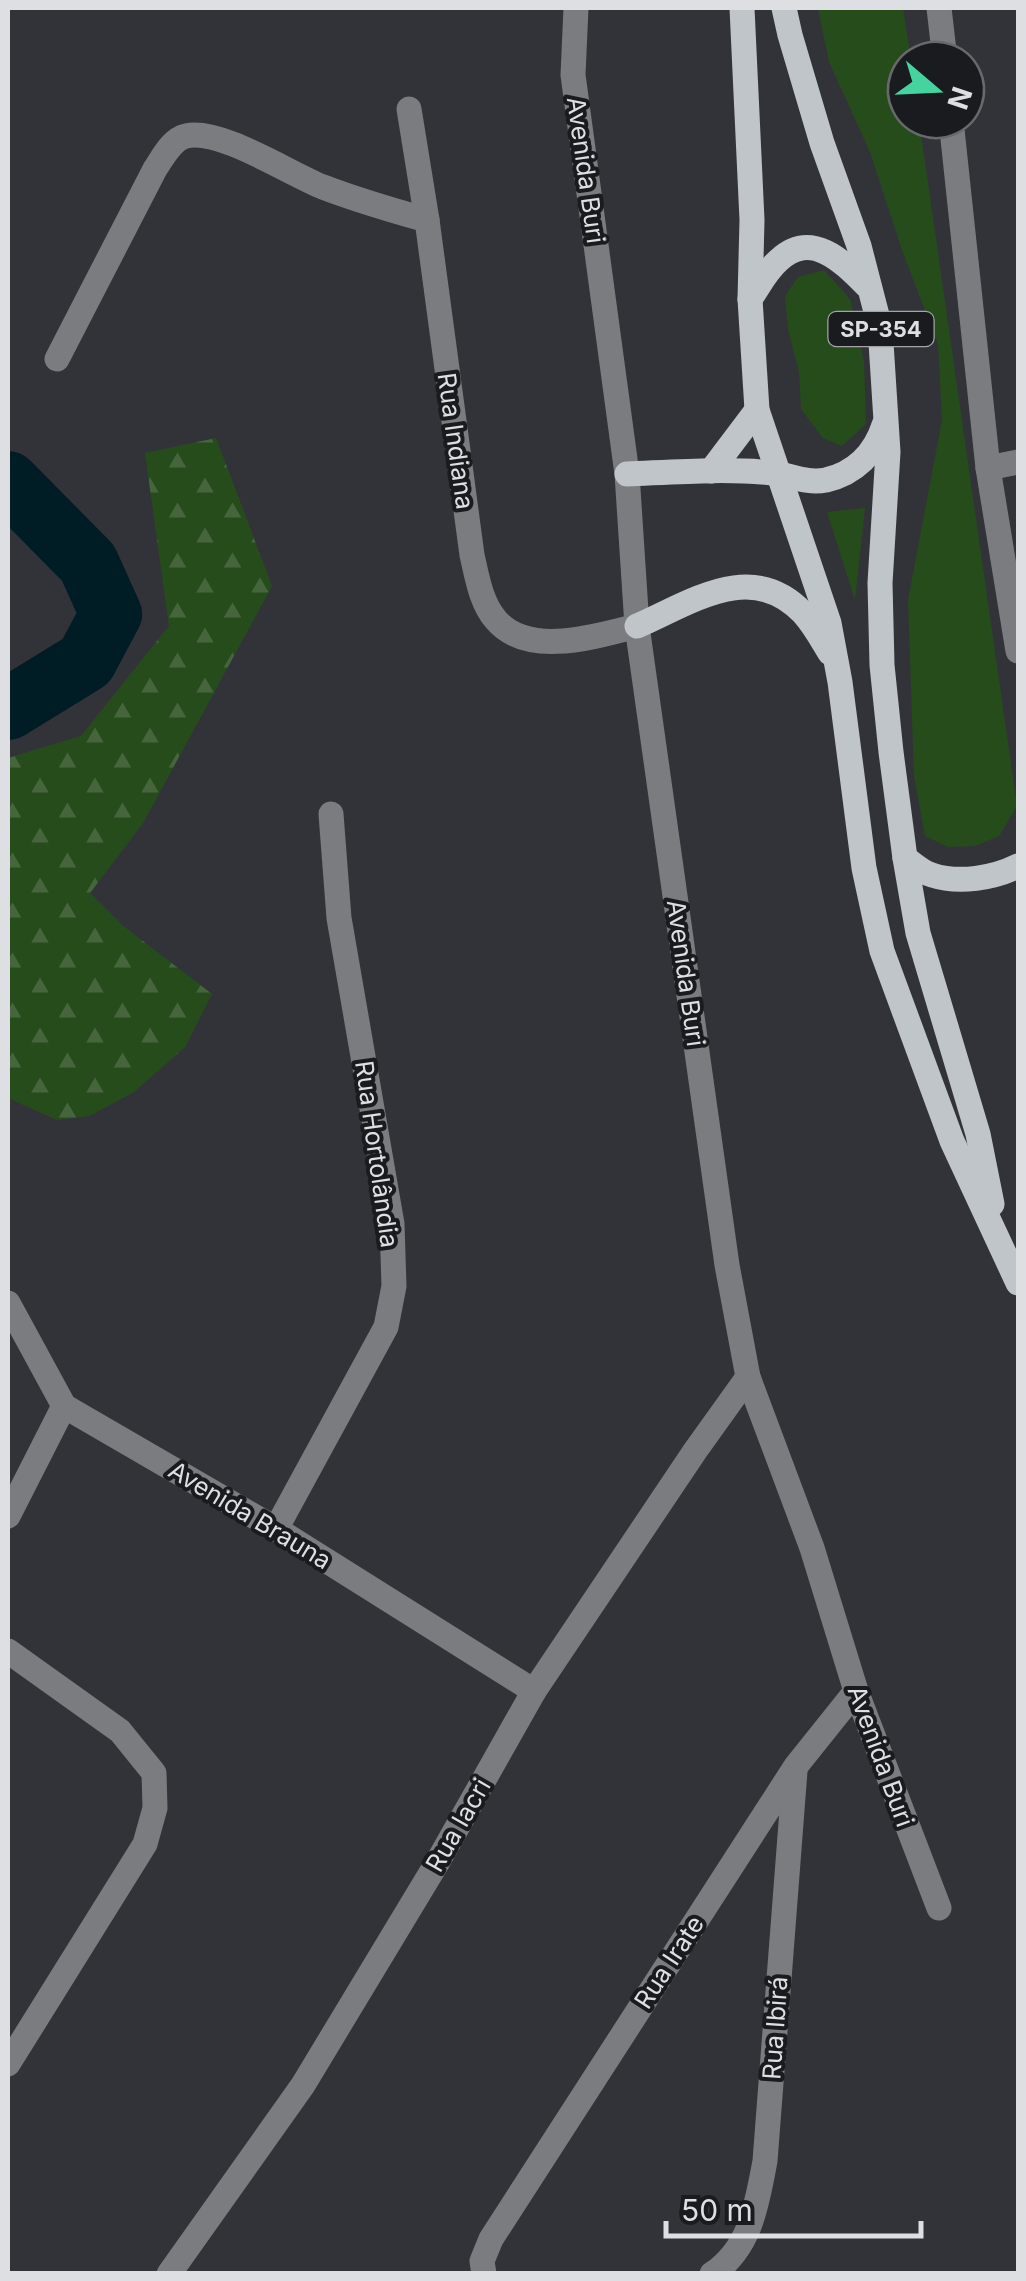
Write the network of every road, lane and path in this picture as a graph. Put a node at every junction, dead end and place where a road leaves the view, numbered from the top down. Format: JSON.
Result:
{"nodes":[{"id":1,"x":576,"y":8,"type":"edge"},
{"id":2,"x":742,"y":8,"type":"edge"},
{"id":3,"x":788,"y":8,"type":"edge"},
{"id":4,"x":939,"y":8,"type":"edge"},
{"id":5,"x":943,"y":40,"type":"edge"},
{"id":6,"x":409,"y":109,"type":"dead end"},
{"id":7,"x":954,"y":140,"type":"edge"},
{"id":8,"x":426,"y":220,"type":"junction"},
{"id":9,"x":871,"y":289,"type":"junction"},
{"id":10,"x":750,"y":299,"type":"junction"},
{"id":11,"x":57,"y":359,"type":"dead end"},
{"id":12,"x":757,"y":410,"type":"junction"},
{"id":13,"x":887,"y":418,"type":"junction"},
{"id":14,"x":1018,"y":462,"type":"edge"},
{"id":15,"x":988,"y":468,"type":"junction"},
{"id":16,"x":711,"y":471,"type":"junction"},
{"id":17,"x":627,"y":474,"type":"junction"},
{"id":18,"x":777,"y":474,"type":"junction"},
{"id":19,"x":638,"y":626,"type":"junction"},
{"id":20,"x":1018,"y":651,"type":"edge"},
{"id":21,"x":837,"y":662,"type":"junction"},
{"id":22,"x":332,"y":814,"type":"dead end"},
{"id":23,"x":905,"y":858,"type":"junction"},
{"id":24,"x":1018,"y":866,"type":"edge"},
{"id":25,"x":1000,"y":1244,"type":"junction"},
{"id":26,"x":1018,"y":1284,"type":"edge"},
{"id":27,"x":8,"y":1303,"type":"edge"},
{"id":28,"x":748,"y":1376,"type":"junction"},
{"id":29,"x":64,"y":1406,"type":"junction"},
{"id":30,"x":8,"y":1516,"type":"edge"},
{"id":31,"x":276,"y":1529,"type":"junction"},
{"id":32,"x":8,"y":1651,"type":"edge"},
{"id":33,"x":534,"y":1691,"type":"junction"},
{"id":34,"x":856,"y":1691,"type":"junction"},
{"id":35,"x":796,"y":1766,"type":"junction"},
{"id":36,"x":939,"y":1908,"type":"dead end"},
{"id":37,"x":8,"y":2064,"type":"edge"},
{"id":38,"x":170,"y":2274,"type":"edge"},
{"id":39,"x":484,"y":2274,"type":"edge"},
{"id":40,"x":712,"y":2274,"type":"edge"}],
"edges":[{"from":1,"to":17,"type":"street","name":"Avenida Buri"},
{"from":2,"to":10,"type":"main road","number":"SP-354"},
{"from":3,"to":9,"type":"main road","number":"SP-354"},
{"from":4,"to":5,"type":"street"},
{"from":6,"to":8,"type":"street","name":"Rua Indiana"},
{"from":7,"to":15,"type":"street"},
{"from":8,"to":11,"type":"street"},
{"from":8,"to":19,"type":"street","name":"Rua Indiana"},
{"from":9,"to":10,"type":"main road"},
{"from":9,"to":13,"type":"main road","number":"SP-354"},
{"from":10,"to":12,"type":"main road","number":"SP-354"},
{"from":12,"to":16,"type":"main road"},
{"from":12,"to":18,"type":"main road","number":"SP-354"},
{"from":13,"to":18,"type":"main road"},
{"from":13,"to":23,"type":"main road","number":"SP-354"},
{"from":14,"to":15,"type":"street"},
{"from":15,"to":20,"type":"street"},
{"from":16,"to":17,"type":"main road"},
{"from":16,"to":18,"type":"main road"},
{"from":17,"to":19,"type":"street","name":"Avenida Buri"},
{"from":18,"to":21,"type":"main road","number":"SP-354"},
{"from":19,"to":21,"type":"main road"},
{"from":19,"to":28,"type":"street","name":"Avenida Buri"},
{"from":21,"to":25,"type":"main road","number":"SP-354"},
{"from":22,"to":31,"type":"street","name":"Rua Hortolândia"},
{"from":23,"to":24,"type":"main road"},
{"from":23,"to":25,"type":"main road","number":"SP-354"},
{"from":25,"to":26,"type":"main road","number":"SP-354"},
{"from":27,"to":29,"type":"street"},
{"from":28,"to":33,"type":"street","name":"Rua Iacri"},
{"from":28,"to":34,"type":"street","name":"Avenida Buri"},
{"from":29,"to":30,"type":"street"},
{"from":29,"to":31,"type":"street","name":"Avenida Brauna"},
{"from":31,"to":33,"type":"street","name":"Avenida Brauna"},
{"from":32,"to":37,"type":"street"},
{"from":33,"to":38,"type":"street","name":"Rua Iacri"},
{"from":34,"to":35,"type":"street","name":"Rua Irate"},
{"from":34,"to":36,"type":"street","name":"Avenida Buri"},
{"from":35,"to":39,"type":"street","name":"Rua Irate"},
{"from":35,"to":40,"type":"street","name":"Rua Ibirá"}]}
